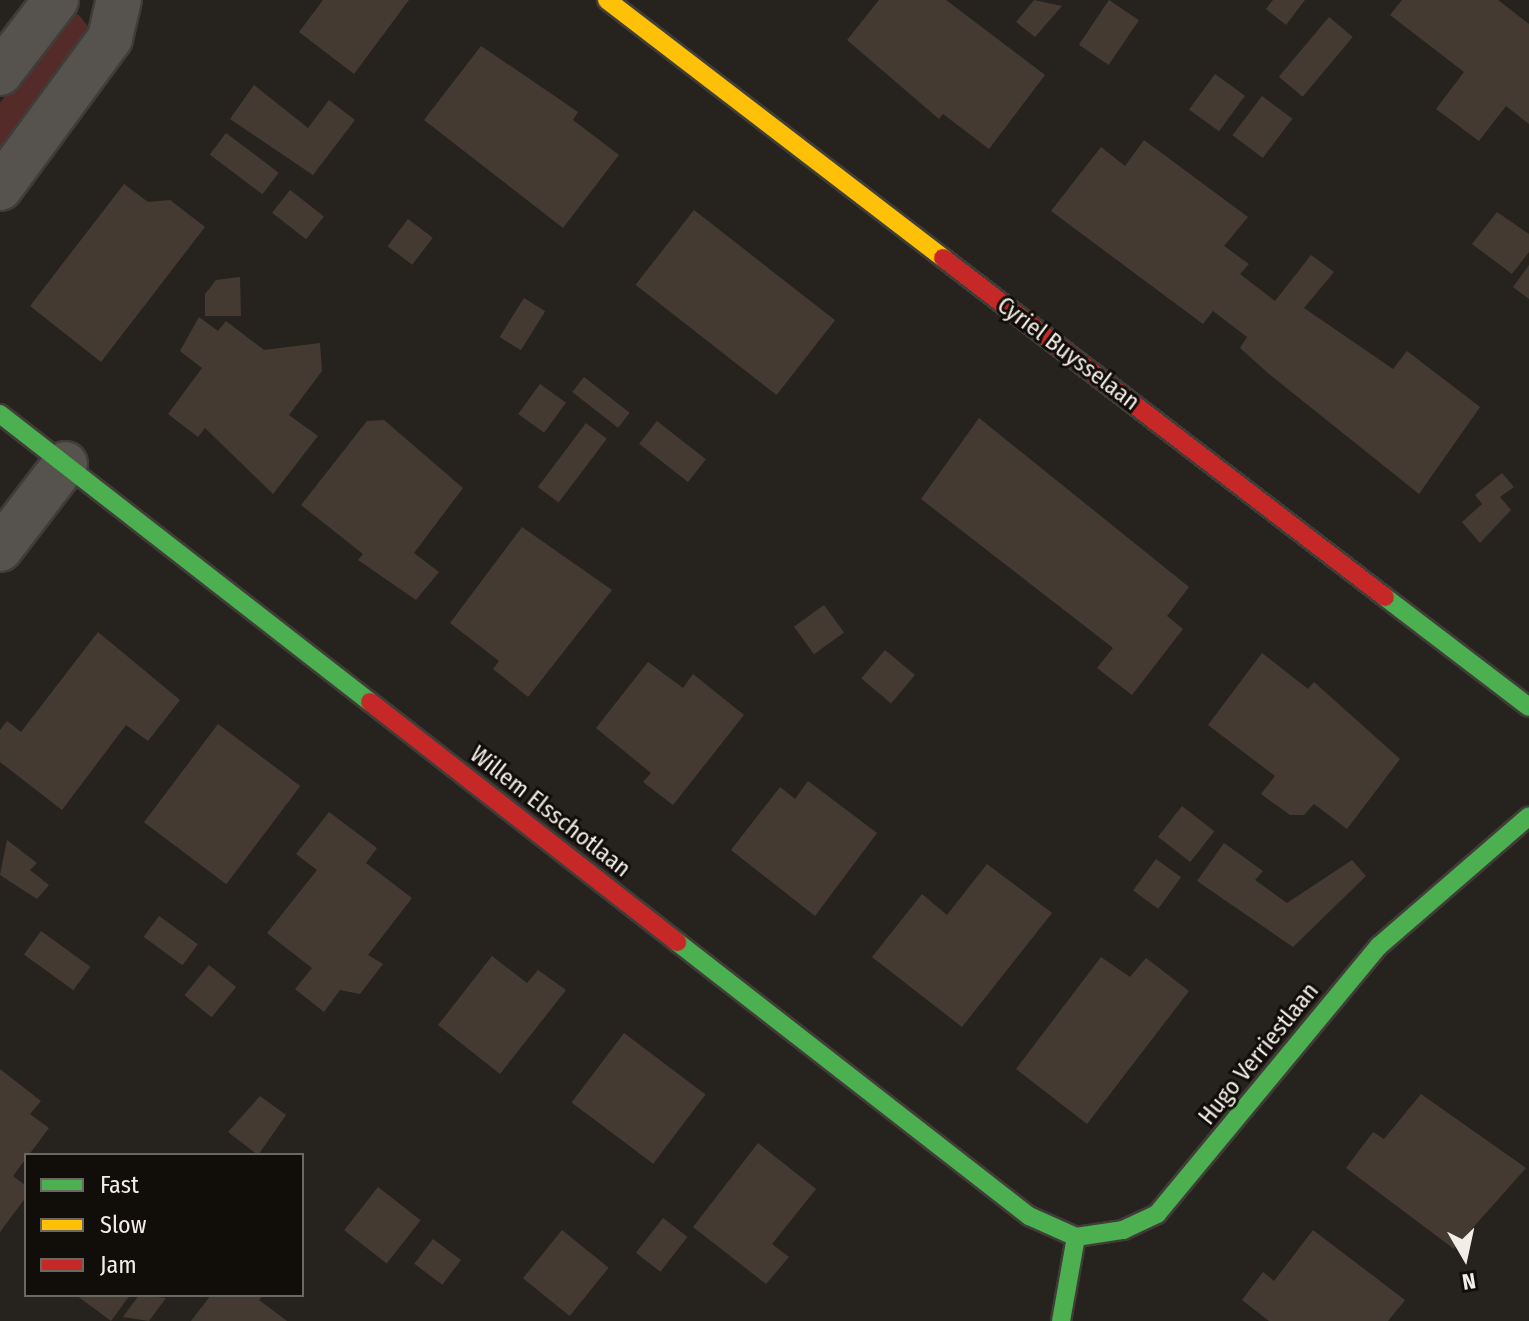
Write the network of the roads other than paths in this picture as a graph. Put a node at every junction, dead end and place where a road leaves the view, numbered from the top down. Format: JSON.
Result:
{"nodes":[{"id":1,"x":56,"y":0,"type":"edge"},
{"id":2,"x":119,"y":0,"type":"edge"},
{"id":3,"x":607,"y":0,"type":"edge"},
{"id":4,"x":0,"y":73,"type":"edge"},
{"id":5,"x":0,"y":188,"type":"edge"},
{"id":6,"x":0,"y":414,"type":"edge"},
{"id":7,"x":65,"y":464,"type":"junction"},
{"id":8,"x":0,"y":549,"type":"edge"},
{"id":9,"x":1529,"y":707,"type":"edge"},
{"id":10,"x":1529,"y":816,"type":"edge"},
{"id":11,"x":1076,"y":1237,"type":"junction"},
{"id":12,"x":1061,"y":1321,"type":"edge"}],
"edges":[{"from":1,"to":4,"type":"street"},
{"from":2,"to":5,"type":"street"},
{"from":3,"to":9,"type":"street","name":"Cyriel Buysselaan"},
{"from":6,"to":7,"type":"street","name":"Willem Elsschotlaan"},
{"from":7,"to":8,"type":"street"},
{"from":7,"to":11,"type":"street","name":"Willem Elsschotlaan"},
{"from":10,"to":11,"type":"street","name":"Hugo Verriestlaan"},
{"from":11,"to":12,"type":"street"}]}
